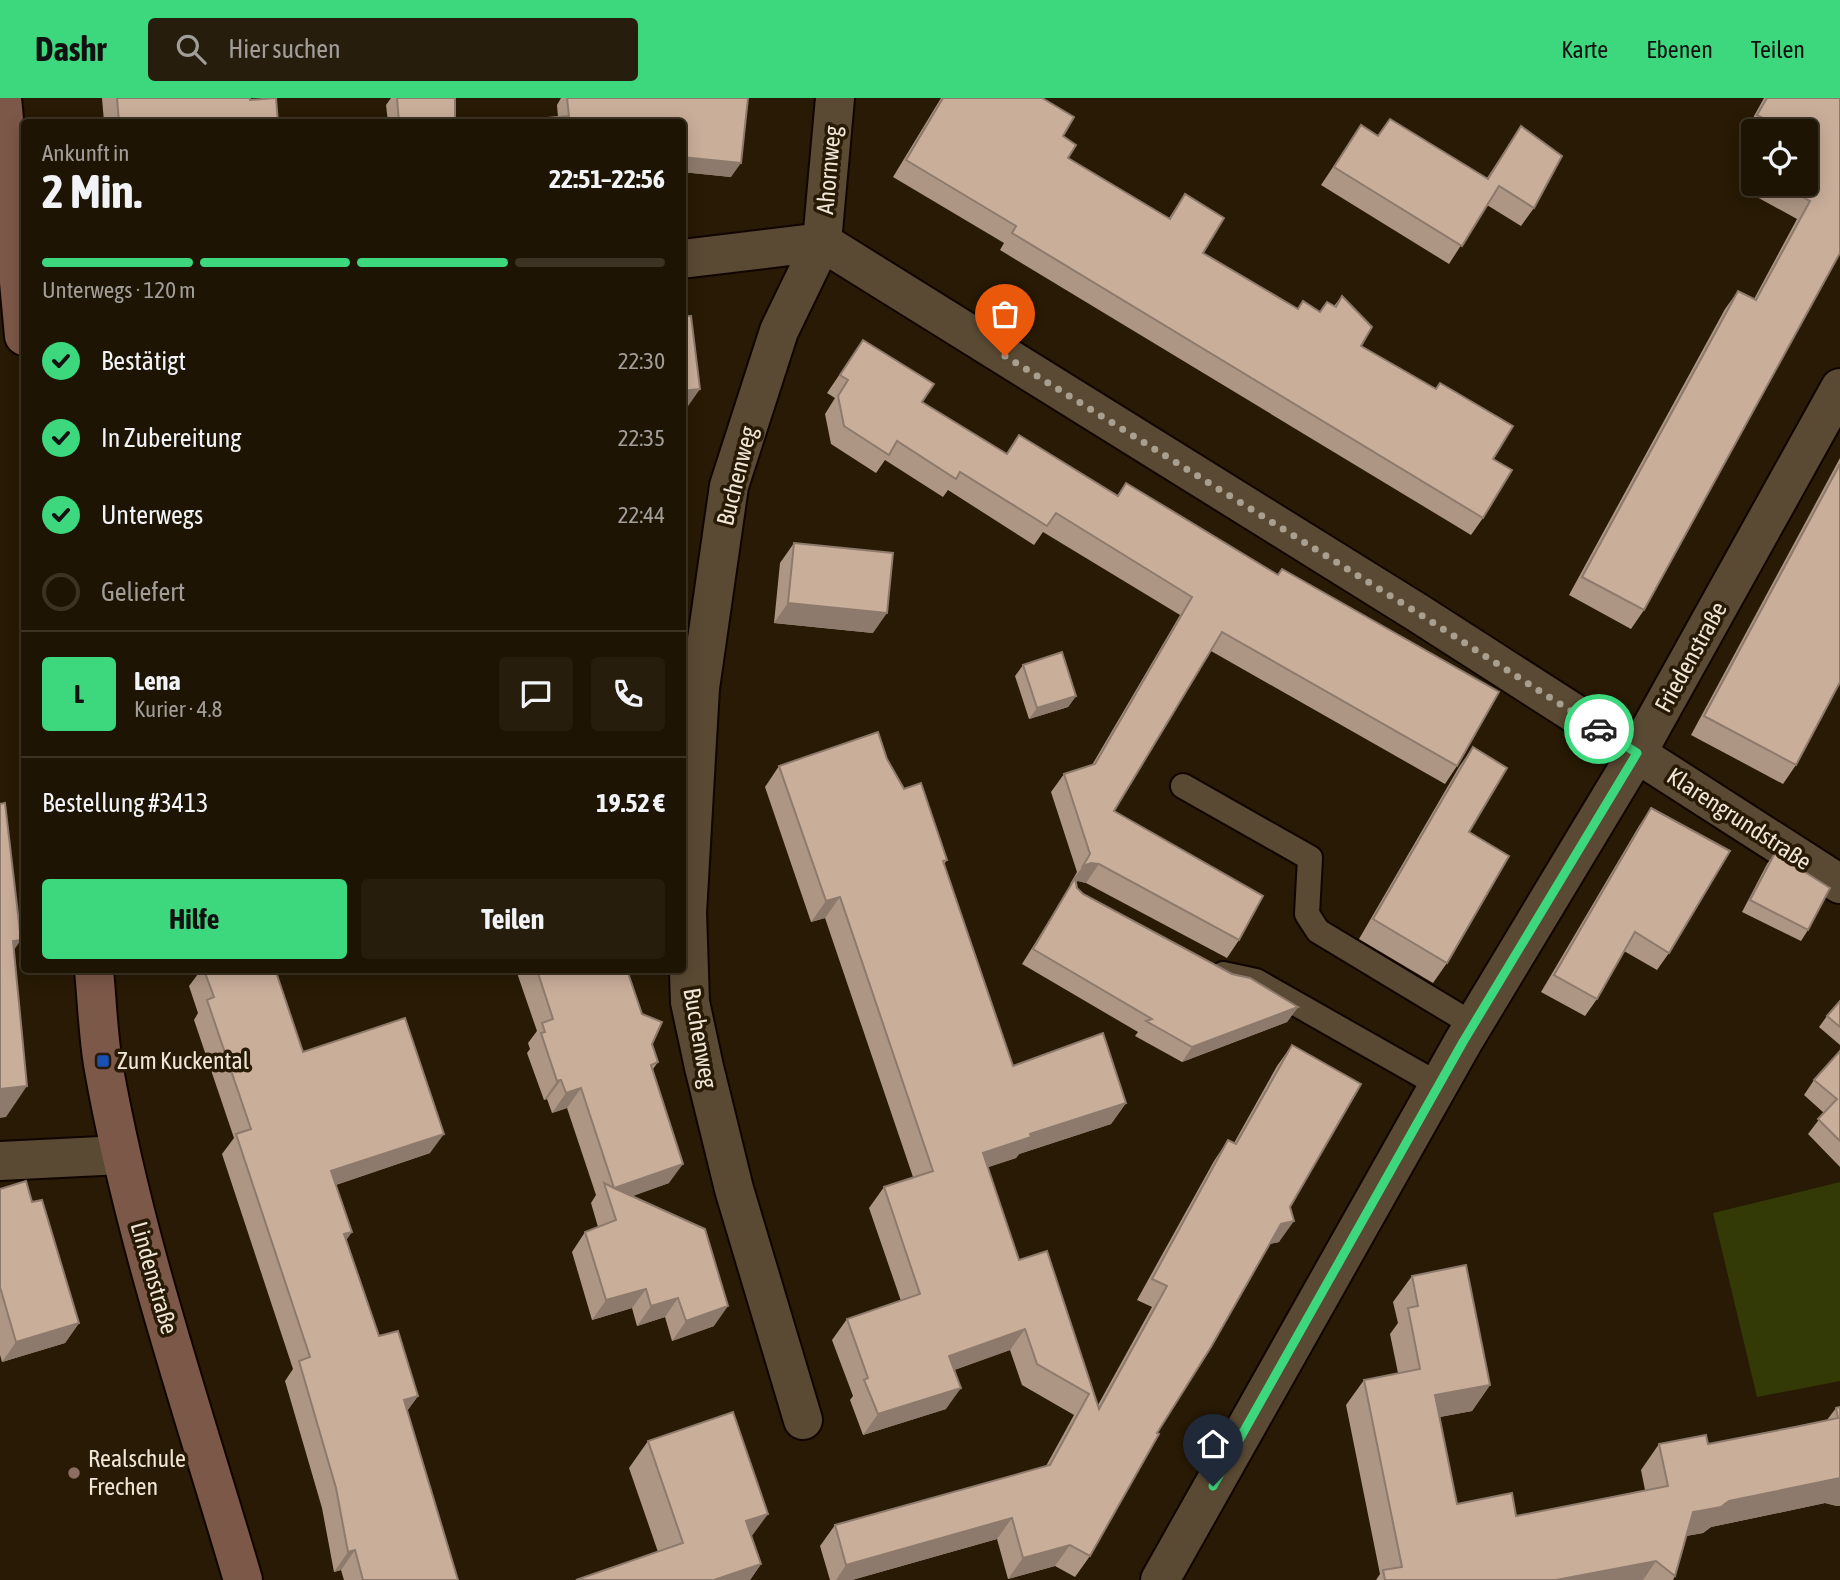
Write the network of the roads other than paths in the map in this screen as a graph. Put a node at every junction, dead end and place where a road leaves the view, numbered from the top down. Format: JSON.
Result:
{"nodes":[{"id":1,"x":2,"y":98,"type":"edge"},
{"id":2,"x":835,"y":98,"type":"edge"},
{"id":3,"x":822,"y":242,"type":"junction"},
{"id":4,"x":686,"y":259,"type":"edge"},
{"id":5,"x":21,"y":298,"type":"edge"},
{"id":6,"x":1839,"y":390,"type":"edge"},
{"id":7,"x":1637,"y":753,"type":"junction"},
{"id":8,"x":1183,"y":786,"type":"dead end"},
{"id":9,"x":1840,"y":884,"type":"edge"},
{"id":10,"x":1205,"y":964,"type":"edge"},
{"id":11,"x":94,"y":973,"type":"edge"},
{"id":12,"x":1474,"y":1025,"type":"junction"},
{"id":13,"x":1439,"y":1085,"type":"junction"},
{"id":14,"x":121,"y":1155,"type":"junction"},
{"id":15,"x":0,"y":1161,"type":"edge"},
{"id":16,"x":803,"y":1420,"type":"dead end"},
{"id":17,"x":243,"y":1580,"type":"edge"},
{"id":18,"x":1160,"y":1580,"type":"edge"}],
"edges":[{"from":1,"to":5,"type":"street"},
{"from":2,"to":3,"type":"street","name":"Ahornweg"},
{"from":3,"to":4,"type":"street"},
{"from":3,"to":7,"type":"street"},
{"from":3,"to":16,"type":"street","name":"Buchenweg"},
{"from":6,"to":7,"type":"street","name":"Friedenstraße"},
{"from":7,"to":9,"type":"street","name":"Klarengrundstraße"},
{"from":7,"to":12,"type":"street","name":"Friedenstraße"},
{"from":8,"to":12,"type":"lane"},
{"from":10,"to":13,"type":"lane"},
{"from":11,"to":14,"type":"street","name":"Lindenstraße"},
{"from":12,"to":13,"type":"street","name":"Friedenstraße"},
{"from":13,"to":18,"type":"street","name":"Friedenstraße"},
{"from":14,"to":15,"type":"street"},
{"from":14,"to":17,"type":"street","name":"Lindenstraße"}]}
